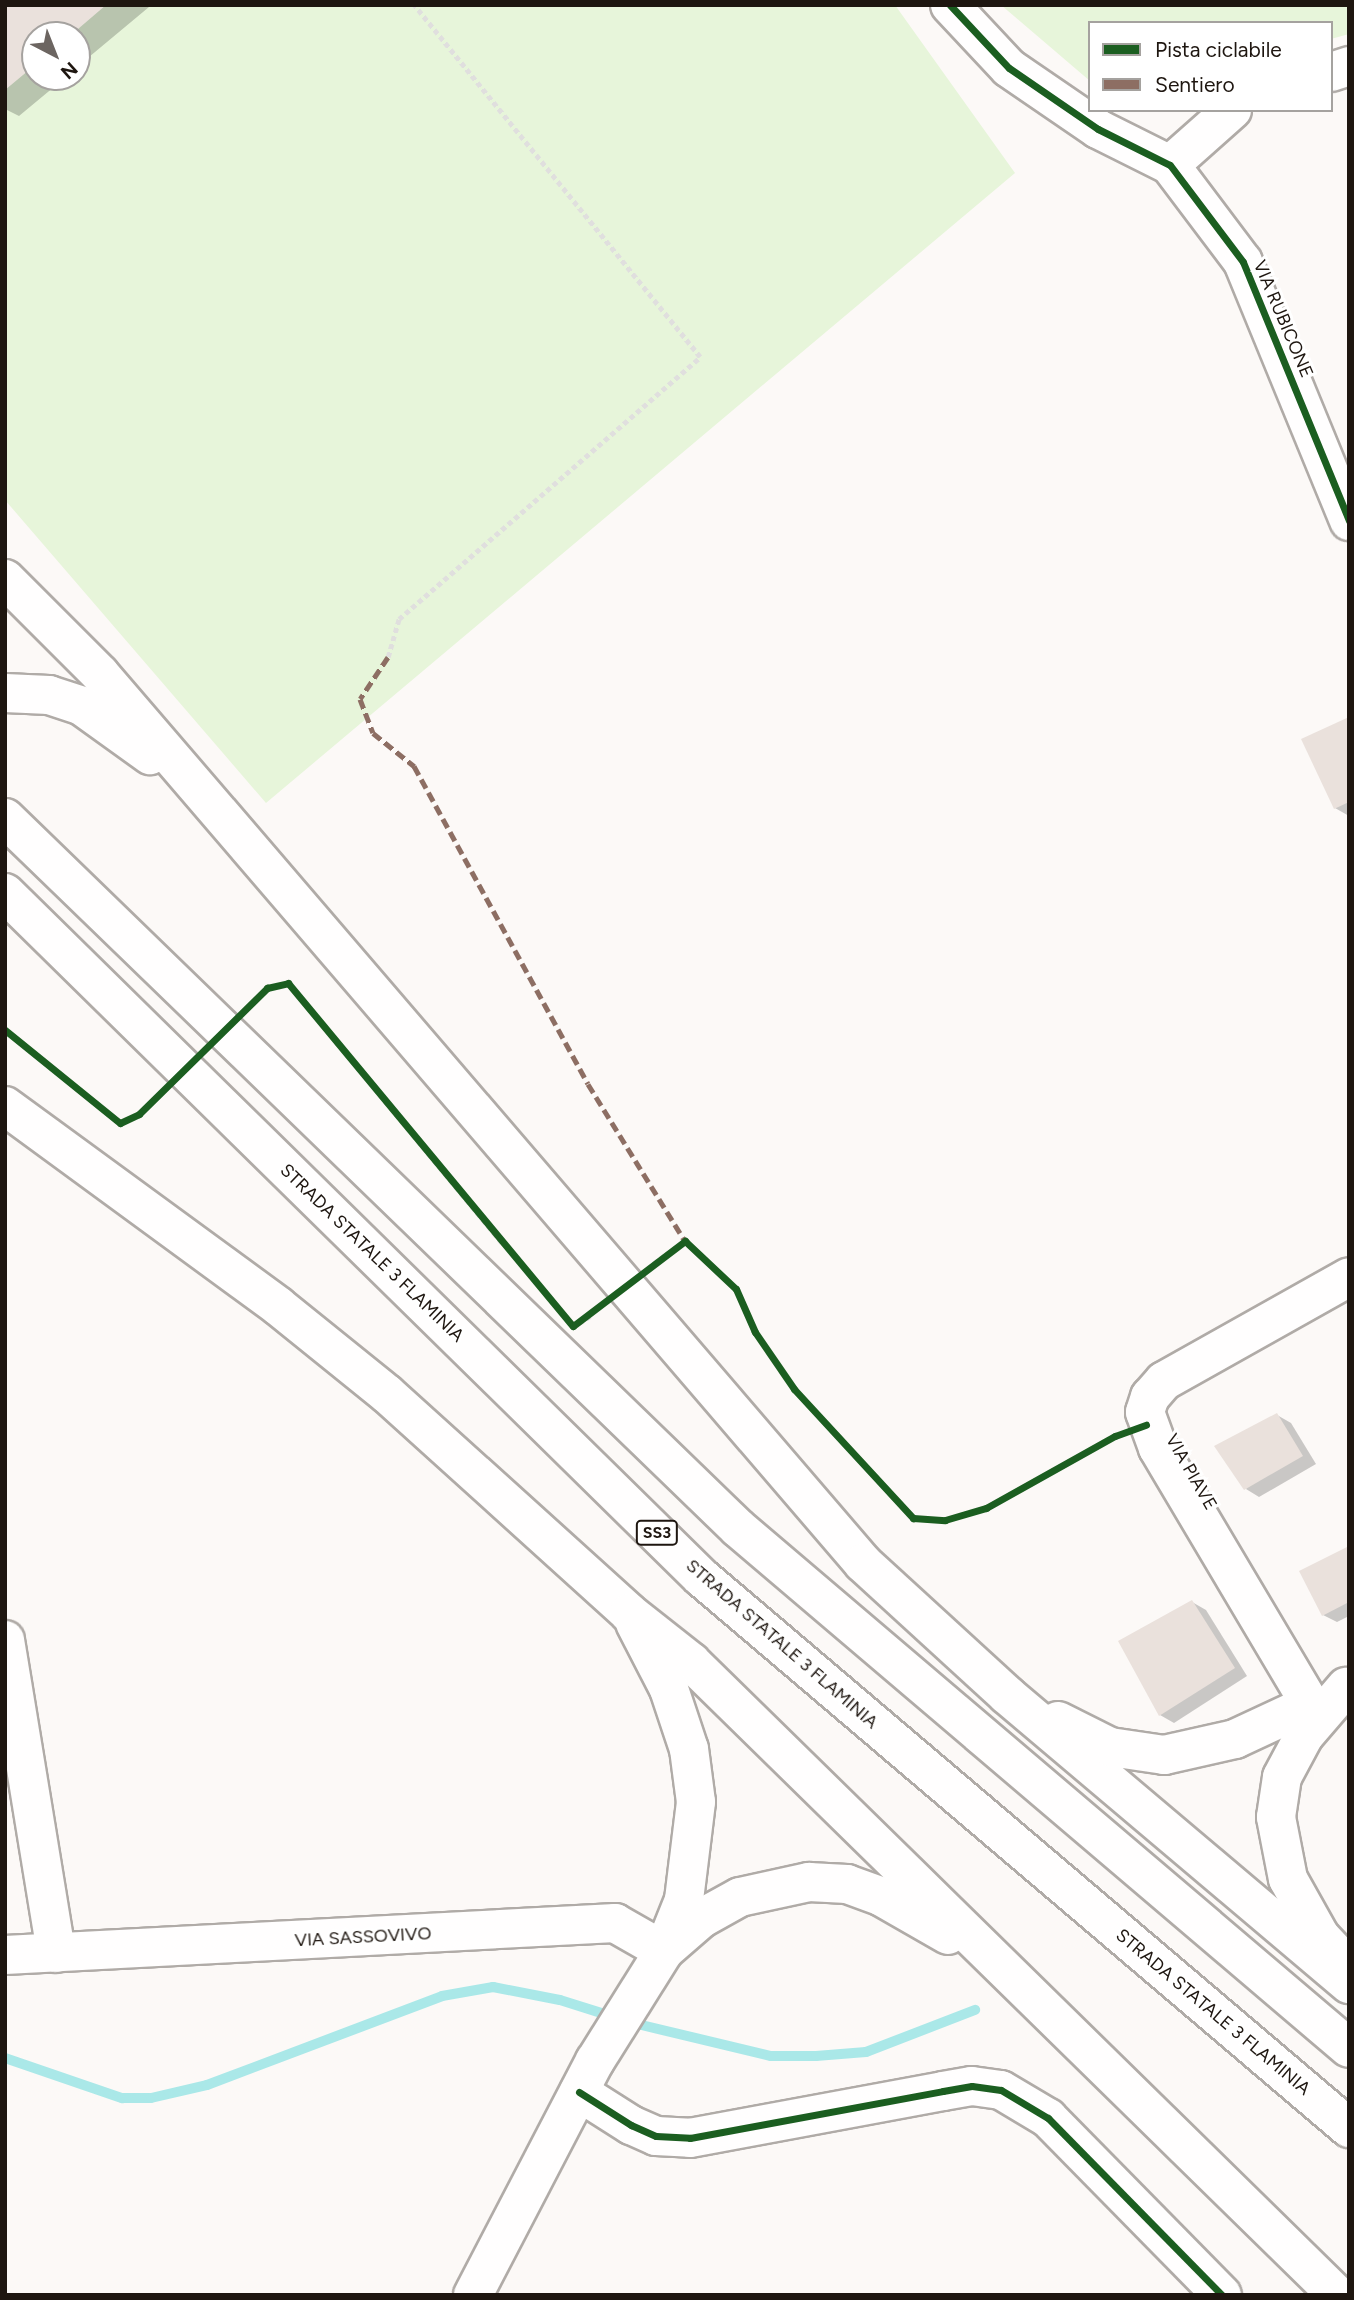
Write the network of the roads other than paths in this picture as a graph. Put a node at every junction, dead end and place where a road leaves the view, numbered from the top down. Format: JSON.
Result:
{"nodes":[{"id":1,"x":950,"y":5,"type":"edge"},
{"id":2,"x":1230,"y":112,"type":"edge"},
{"id":3,"x":1170,"y":165,"type":"junction"},
{"id":4,"x":1349,"y":522,"type":"edge"},
{"id":5,"x":5,"y":579,"type":"edge"},
{"id":6,"x":16,"y":693,"type":"edge"},
{"id":7,"x":212,"y":804,"type":"junction"},
{"id":8,"x":5,"y":817,"type":"edge"},
{"id":9,"x":5,"y":893,"type":"edge"},
{"id":10,"x":5,"y":1106,"type":"edge"},
{"id":11,"x":1349,"y":1277,"type":"edge"},
{"id":12,"x":629,"y":1613,"type":"junction"},
{"id":13,"x":5,"y":1640,"type":"edge"},
{"id":14,"x":1347,"y":1686,"type":"edge"},
{"id":15,"x":1007,"y":1695,"type":"junction"},
{"id":16,"x":1310,"y":1704,"type":"junction"},
{"id":17,"x":56,"y":1953,"type":"junction"},
{"id":18,"x":5,"y":1955,"type":"edge"},
{"id":19,"x":656,"y":1962,"type":"junction"},
{"id":20,"x":1349,"y":1968,"type":"edge"},
{"id":21,"x":1002,"y":1969,"type":"junction"},
{"id":22,"x":1349,"y":1984,"type":"edge"},
{"id":23,"x":1349,"y":2048,"type":"edge"},
{"id":24,"x":587,"y":2077,"type":"junction"},
{"id":25,"x":1349,"y":2128,"type":"edge"},
{"id":26,"x":473,"y":2295,"type":"edge"},
{"id":27,"x":1222,"y":2295,"type":"edge"},
{"id":28,"x":1337,"y":2295,"type":"edge"}],
"edges":[{"from":1,"to":3,"type":"main road","name":"VIA RUBICONE"},
{"from":2,"to":3,"type":"main road"},
{"from":3,"to":4,"type":"main road","name":"VIA RUBICONE"},
{"from":5,"to":7,"type":"main road"},
{"from":6,"to":7,"type":"main road"},
{"from":7,"to":15,"type":"main road"},
{"from":8,"to":23,"type":"main road"},
{"from":9,"to":25,"type":"main road","name":"STRADA STATALE 3 FLAMINIA","number":"SS3"},
{"from":10,"to":12,"type":"main road"},
{"from":11,"to":16,"type":"main road","name":"VIA PIAVE"},
{"from":12,"to":19,"type":"main road"},
{"from":12,"to":21,"type":"main road"},
{"from":13,"to":17,"type":"main road"},
{"from":14,"to":16,"type":"main road"},
{"from":14,"to":20,"type":"main road"},
{"from":15,"to":16,"type":"main road"},
{"from":15,"to":22,"type":"main road"},
{"from":17,"to":18,"type":"main road","name":"VIA SASSOVIVO"},
{"from":17,"to":19,"type":"main road","name":"VIA SASSOVIVO"},
{"from":19,"to":21,"type":"main road"},
{"from":19,"to":24,"type":"main road"},
{"from":21,"to":28,"type":"main road"},
{"from":24,"to":26,"type":"main road"},
{"from":24,"to":27,"type":"main road"}]}
